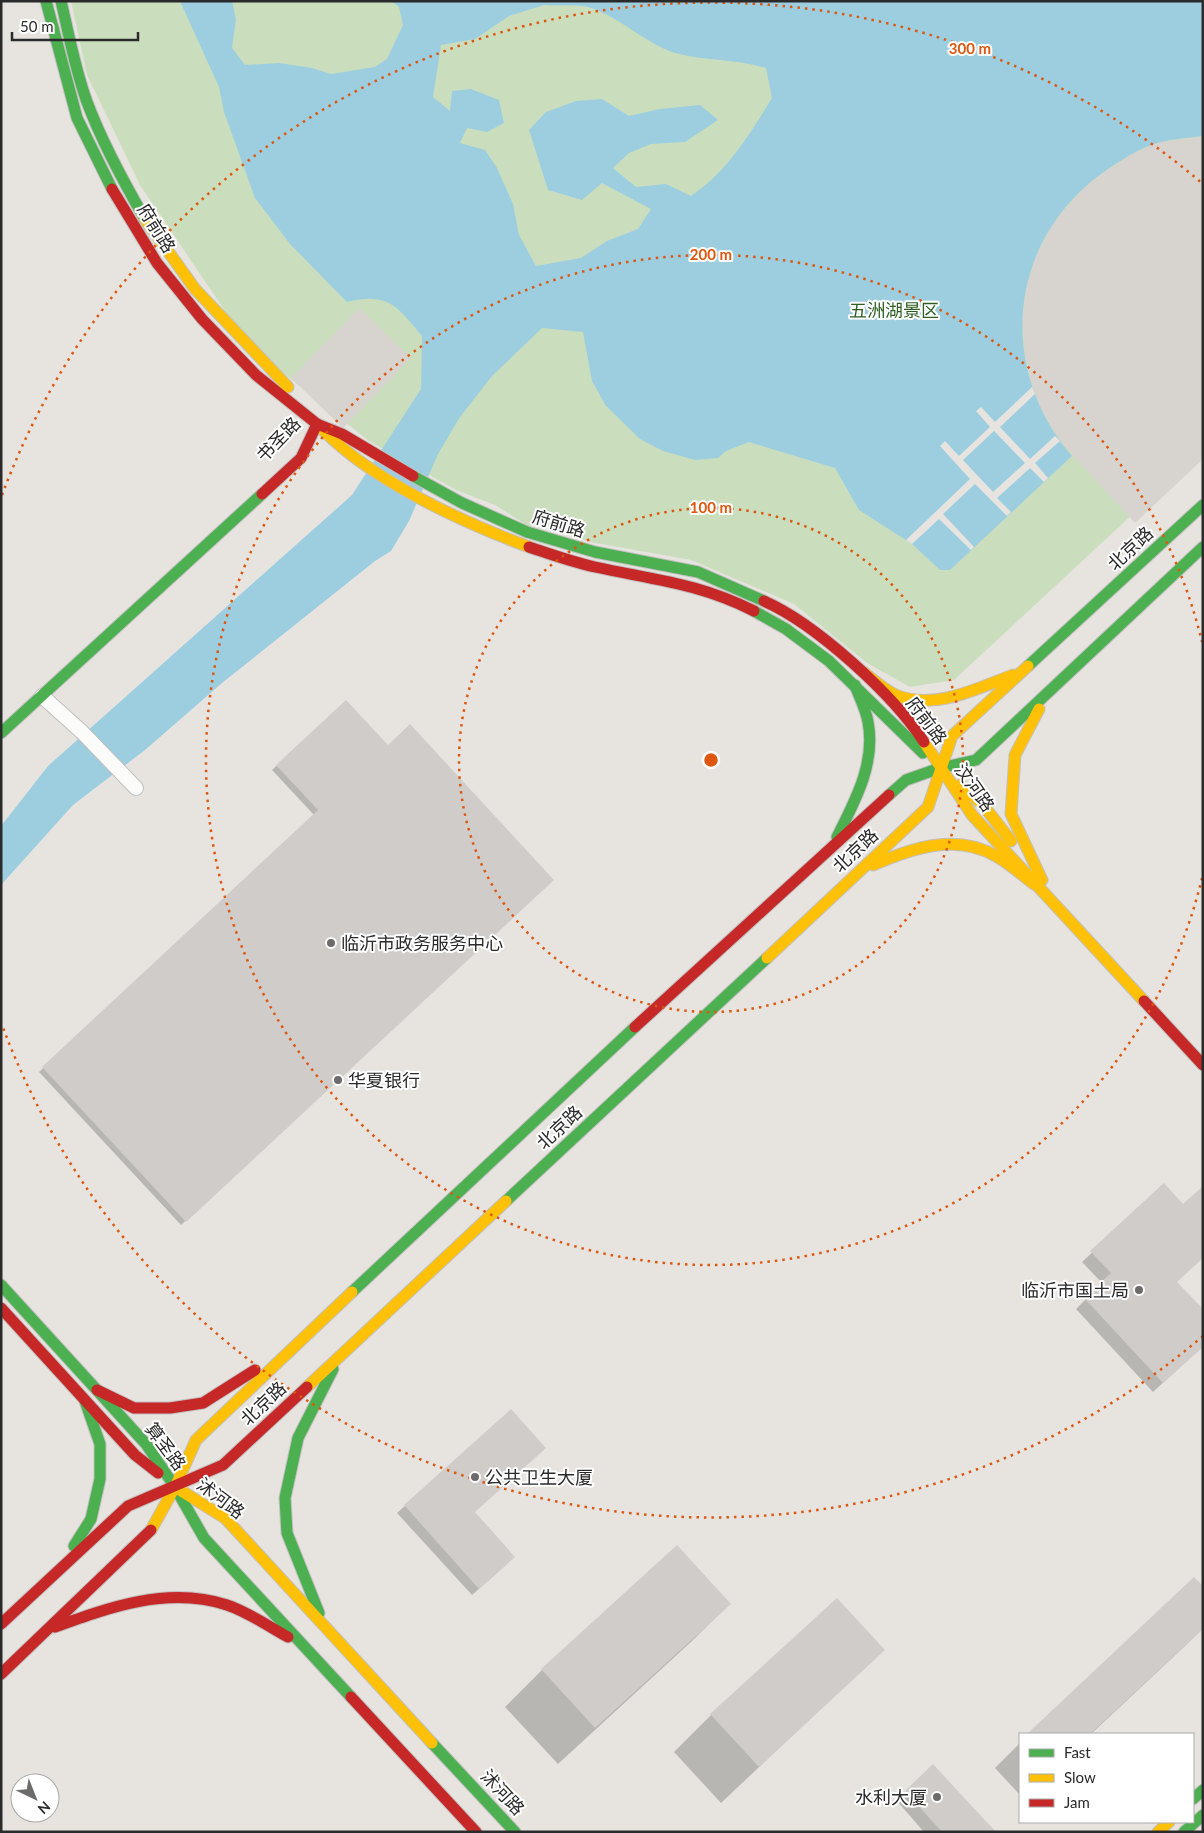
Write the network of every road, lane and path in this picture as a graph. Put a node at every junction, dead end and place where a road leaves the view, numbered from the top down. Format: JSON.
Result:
{"nodes":[{"id":1,"x":46,"y":1,"type":"edge"},
{"id":2,"x":61,"y":1,"type":"edge"},
{"id":3,"x":317,"y":424,"type":"junction"},
{"id":4,"x":1203,"y":505,"type":"edge"},
{"id":5,"x":1203,"y":547,"type":"edge"},
{"id":6,"x":1023,"y":671,"type":"junction"},
{"id":7,"x":863,"y":672,"type":"junction"},
{"id":8,"x":855,"y":685,"type":"junction"},
{"id":9,"x":1047,"y":693,"type":"junction"},
{"id":10,"x":42,"y":696,"type":"junction"},
{"id":11,"x":1,"y":717,"type":"edge"},
{"id":12,"x":1,"y":733,"type":"edge"},
{"id":13,"x":940,"y":768,"type":"junction"},
{"id":14,"x":132,"y":785,"type":"dead end"},
{"id":15,"x":831,"y":848,"type":"junction"},
{"id":16,"x":856,"y":872,"type":"junction"},
{"id":17,"x":1038,"y":882,"type":"junction"},
{"id":18,"x":1203,"y":1051,"type":"edge"},
{"id":19,"x":1203,"y":1065,"type":"edge"},
{"id":20,"x":1,"y":1285,"type":"edge"},
{"id":21,"x":1,"y":1308,"type":"edge"},
{"id":22,"x":306,"y":1336,"type":"junction"},
{"id":23,"x":341,"y":1354,"type":"junction"},
{"id":24,"x":97,"y":1390,"type":"junction"},
{"id":25,"x":86,"y":1400,"type":"junction"},
{"id":26,"x":175,"y":1487,"type":"junction"},
{"id":27,"x":56,"y":1573,"type":"junction"},
{"id":28,"x":1,"y":1624,"type":"edge"},
{"id":29,"x":324,"y":1626,"type":"junction"},
{"id":30,"x":47,"y":1629,"type":"junction"},
{"id":31,"x":303,"y":1645,"type":"junction"},
{"id":32,"x":1,"y":1674,"type":"edge"},
{"id":33,"x":1203,"y":1815,"type":"edge"},
{"id":34,"x":1168,"y":1823,"type":"edge"},
{"id":35,"x":476,"y":1832,"type":"edge"},
{"id":36,"x":515,"y":1832,"type":"edge"},
{"id":37,"x":1158,"y":1832,"type":"edge"},
{"id":38,"x":1184,"y":1832,"type":"edge"}],
"edges":[{"from":1,"to":3,"type":"main road","name":"府前路"},
{"from":2,"to":3,"type":"main road","name":"府前路"},
{"from":3,"to":7,"type":"main road","name":"府前路"},
{"from":3,"to":8,"type":"main road","name":"府前路"},
{"from":3,"to":10,"type":"main road","name":"书圣路"},
{"from":3,"to":11,"type":"main road","name":"书圣路"},
{"from":4,"to":6,"type":"main road","name":"北京路"},
{"from":5,"to":9,"type":"main road","name":"北京路"},
{"from":6,"to":7,"type":"main road"},
{"from":6,"to":13,"type":"main road","name":"北京路"},
{"from":7,"to":13,"type":"main road","name":"府前路"},
{"from":8,"to":13,"type":"main road","name":"府前路"},
{"from":8,"to":15,"type":"main road"},
{"from":9,"to":13,"type":"main road","name":"北京路"},
{"from":9,"to":17,"type":"main road"},
{"from":10,"to":12,"type":"main road","name":"书圣路"},
{"from":10,"to":14,"type":"street"},
{"from":13,"to":15,"type":"main road","name":"北京路"},
{"from":13,"to":16,"type":"main road","name":"北京路"},
{"from":13,"to":17,"type":"main road","name":"汶河路"},
{"from":15,"to":22,"type":"main road","name":"北京路"},
{"from":16,"to":17,"type":"main road"},
{"from":16,"to":23,"type":"main road","name":"北京路"},
{"from":17,"to":18,"type":"main road","name":"汶河路"},
{"from":17,"to":19,"type":"main road","name":"汶河路"},
{"from":20,"to":24,"type":"main road","name":"算圣路"},
{"from":21,"to":25,"type":"main road","name":"算圣路"},
{"from":22,"to":24,"type":"main road"},
{"from":22,"to":26,"type":"main road","name":"北京路"},
{"from":23,"to":26,"type":"main road","name":"北京路"},
{"from":23,"to":29,"type":"main road"},
{"from":24,"to":26,"type":"main road","name":"算圣路"},
{"from":25,"to":26,"type":"main road","name":"算圣路"},
{"from":25,"to":27,"type":"main road"},
{"from":26,"to":27,"type":"main road","name":"北京路"},
{"from":26,"to":29,"type":"main road","name":"沭河路"},
{"from":26,"to":30,"type":"main road","name":"北京路"},
{"from":26,"to":31,"type":"main road","name":"沭河路"},
{"from":27,"to":28,"type":"main road","name":"北京路"},
{"from":29,"to":36,"type":"main road","name":"沭河路"},
{"from":30,"to":31,"type":"main road"},
{"from":30,"to":32,"type":"main road","name":"北京路"},
{"from":31,"to":35,"type":"main road","name":"沭河路"},
{"from":33,"to":38,"type":"main road"},
{"from":34,"to":37,"type":"main road"}]}
